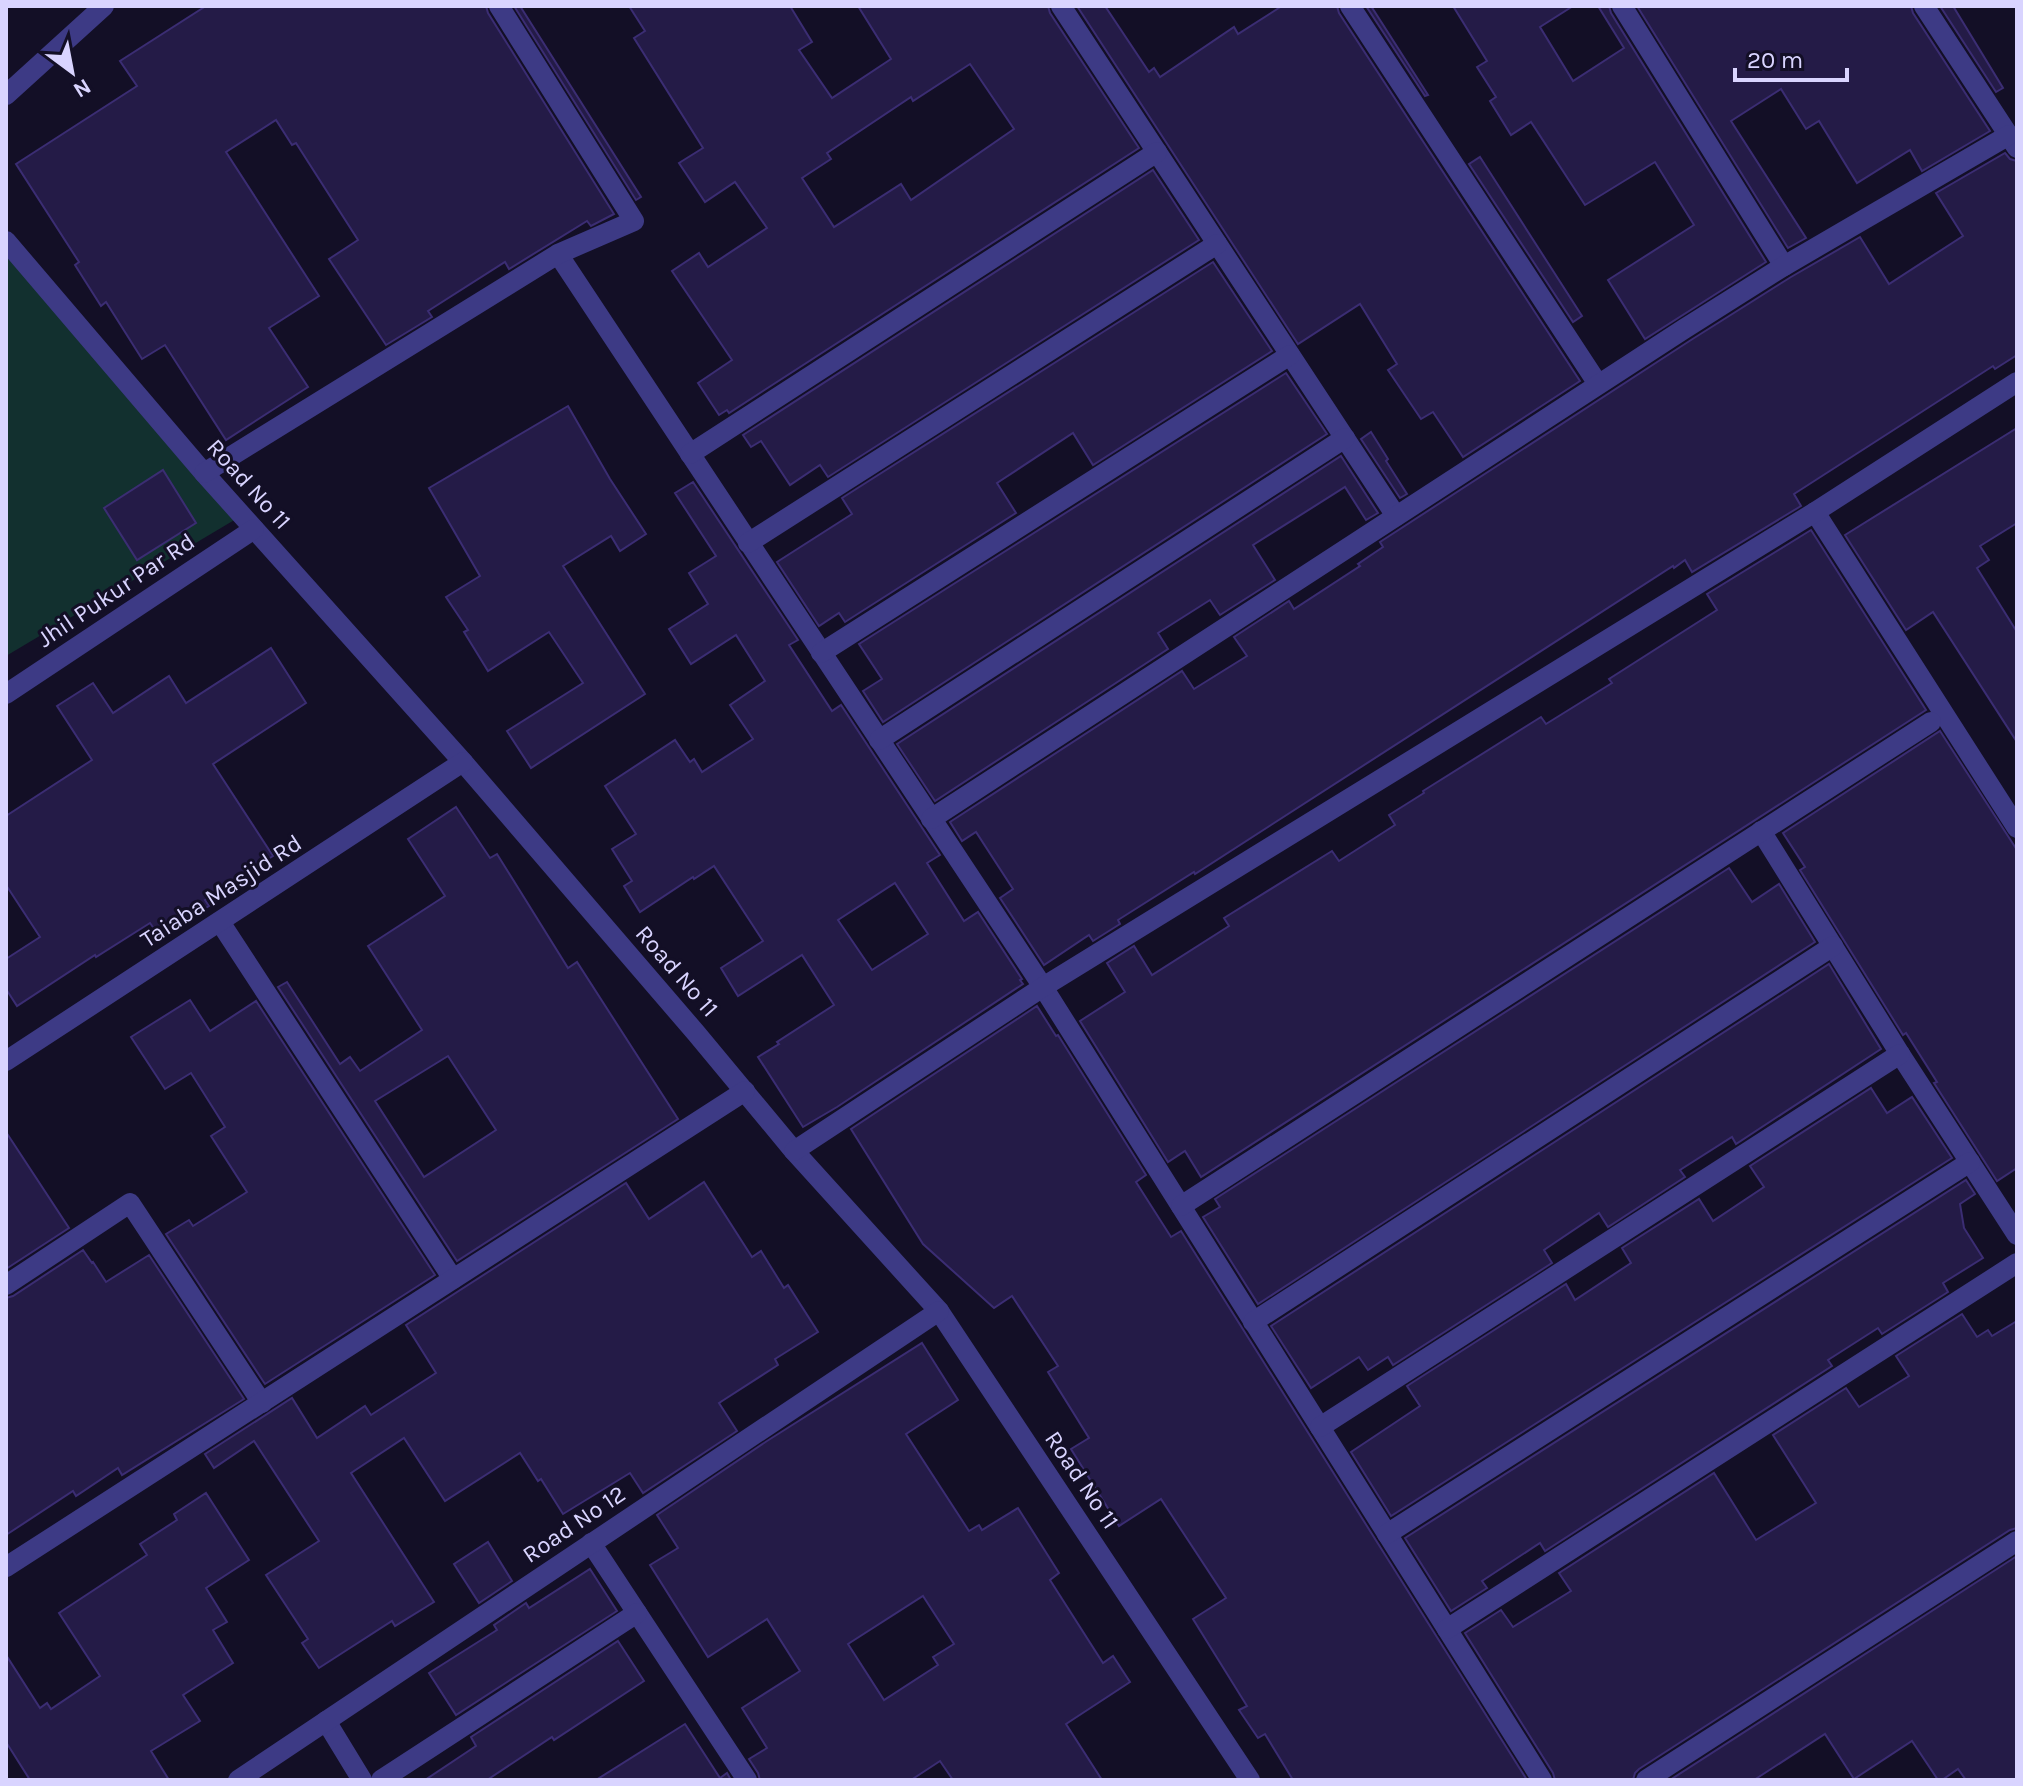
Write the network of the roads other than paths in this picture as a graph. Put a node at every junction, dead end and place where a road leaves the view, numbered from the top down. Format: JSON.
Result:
{"nodes":[{"id":1,"x":104,"y":6,"type":"edge"},
{"id":2,"x":499,"y":6,"type":"edge"},
{"id":3,"x":1061,"y":6,"type":"edge"},
{"id":4,"x":1350,"y":6,"type":"edge"},
{"id":5,"x":1622,"y":6,"type":"edge"},
{"id":6,"x":1924,"y":6,"type":"edge"},
{"id":7,"x":6,"y":95,"type":"edge"},
{"id":8,"x":2013,"y":141,"type":"edge"},
{"id":9,"x":1157,"y":152,"type":"junction"},
{"id":10,"x":6,"y":241,"type":"edge"},
{"id":11,"x":1217,"y":244,"type":"junction"},
{"id":12,"x":558,"y":254,"type":"junction"},
{"id":13,"x":1784,"y":266,"type":"junction"},
{"id":14,"x":1290,"y":355,"type":"junction"},
{"id":15,"x":2017,"y":382,"type":"edge"},
{"id":16,"x":1598,"y":384,"type":"junction"},
{"id":17,"x":1345,"y":438,"type":"junction"},
{"id":18,"x":690,"y":454,"type":"junction"},
{"id":19,"x":204,"y":473,"type":"junction"},
{"id":20,"x":1815,"y":512,"type":"junction"},
{"id":21,"x":1396,"y":516,"type":"junction"},
{"id":22,"x":254,"y":529,"type":"junction"},
{"id":23,"x":748,"y":543,"type":"junction"},
{"id":24,"x":821,"y":653,"type":"junction"},
{"id":25,"x":6,"y":694,"type":"edge"},
{"id":26,"x":1931,"y":722,"type":"dead end"},
{"id":27,"x":879,"y":740,"type":"junction"},
{"id":28,"x":463,"y":762,"type":"junction"},
{"id":29,"x":931,"y":819,"type":"junction"},
{"id":30,"x":2017,"y":828,"type":"edge"},
{"id":31,"x":1761,"y":831,"type":"junction"},
{"id":32,"x":220,"y":922,"type":"junction"},
{"id":33,"x":1833,"y":946,"type":"junction"},
{"id":34,"x":1043,"y":987,"type":"junction"},
{"id":35,"x":1900,"y":1054,"type":"junction"},
{"id":36,"x":6,"y":1061,"type":"edge"},
{"id":37,"x":745,"y":1091,"type":"junction"},
{"id":38,"x":794,"y":1151,"type":"junction"},
{"id":39,"x":1970,"y":1162,"type":"junction"},
{"id":40,"x":1181,"y":1206,"type":"junction"},
{"id":41,"x":2017,"y":1235,"type":"edge"},
{"id":42,"x":2017,"y":1263,"type":"edge"},
{"id":43,"x":453,"y":1279,"type":"junction"},
{"id":44,"x":6,"y":1285,"type":"edge"},
{"id":45,"x":939,"y":1311,"type":"junction"},
{"id":46,"x":1253,"y":1322,"type":"junction"},
{"id":47,"x":262,"y":1403,"type":"junction"},
{"id":48,"x":1320,"y":1427,"type":"junction"},
{"id":49,"x":1387,"y":1534,"type":"junction"},
{"id":50,"x":2017,"y":1541,"type":"edge"},
{"id":51,"x":591,"y":1543,"type":"junction"},
{"id":52,"x":6,"y":1567,"type":"edge"},
{"id":53,"x":637,"y":1613,"type":"junction"},
{"id":54,"x":1447,"y":1629,"type":"junction"},
{"id":55,"x":326,"y":1721,"type":"junction"},
{"id":56,"x":238,"y":1780,"type":"edge"},
{"id":57,"x":362,"y":1780,"type":"edge"},
{"id":58,"x":381,"y":1780,"type":"edge"},
{"id":59,"x":747,"y":1780,"type":"edge"},
{"id":60,"x":1250,"y":1780,"type":"edge"},
{"id":61,"x":1542,"y":1780,"type":"edge"},
{"id":62,"x":1646,"y":1780,"type":"edge"}],
"edges":[{"from":1,"to":7,"type":"street"},
{"from":2,"to":12,"type":"street"},
{"from":3,"to":9,"type":"street"},
{"from":4,"to":16,"type":"street"},
{"from":5,"to":13,"type":"street"},
{"from":6,"to":8,"type":"street"},
{"from":8,"to":13,"type":"street"},
{"from":9,"to":11,"type":"street"},
{"from":9,"to":18,"type":"street"},
{"from":10,"to":19,"type":"street","name":"Road No 11"},
{"from":11,"to":14,"type":"street"},
{"from":11,"to":23,"type":"street"},
{"from":12,"to":18,"type":"street"},
{"from":12,"to":19,"type":"street"},
{"from":13,"to":16,"type":"street"},
{"from":14,"to":17,"type":"street"},
{"from":14,"to":24,"type":"street"},
{"from":15,"to":20,"type":"street"},
{"from":16,"to":21,"type":"street"},
{"from":17,"to":21,"type":"street"},
{"from":17,"to":27,"type":"street"},
{"from":18,"to":23,"type":"street"},
{"from":19,"to":22,"type":"street","name":"Road No 11"},
{"from":20,"to":30,"type":"street"},
{"from":20,"to":34,"type":"street"},
{"from":21,"to":29,"type":"street"},
{"from":22,"to":25,"type":"street","name":"Jhil Pukur Par Rd"},
{"from":22,"to":28,"type":"street","name":"Road No 11"},
{"from":23,"to":24,"type":"street"},
{"from":24,"to":27,"type":"street"},
{"from":26,"to":31,"type":"street"},
{"from":27,"to":29,"type":"street"},
{"from":28,"to":32,"type":"street","name":"Taiaba Masjid Rd"},
{"from":28,"to":37,"type":"street","name":"Road No 11"},
{"from":29,"to":34,"type":"street"},
{"from":31,"to":33,"type":"street"},
{"from":31,"to":40,"type":"street"},
{"from":32,"to":36,"type":"street","name":"Taiaba Masjid Rd"},
{"from":32,"to":43,"type":"street"},
{"from":33,"to":35,"type":"street"},
{"from":33,"to":46,"type":"street"},
{"from":34,"to":38,"type":"street"},
{"from":34,"to":40,"type":"street"},
{"from":35,"to":39,"type":"street"},
{"from":35,"to":48,"type":"street"},
{"from":37,"to":38,"type":"street","name":"Road No 11"},
{"from":37,"to":43,"type":"street"},
{"from":38,"to":45,"type":"street","name":"Road No 11"},
{"from":39,"to":41,"type":"street"},
{"from":39,"to":49,"type":"street"},
{"from":40,"to":46,"type":"street"},
{"from":42,"to":54,"type":"street"},
{"from":43,"to":47,"type":"street"},
{"from":44,"to":47,"type":"street"},
{"from":45,"to":51,"type":"street","name":"Road No 12"},
{"from":45,"to":60,"type":"street","name":"Road No 11"},
{"from":46,"to":48,"type":"street"},
{"from":47,"to":52,"type":"street"},
{"from":48,"to":49,"type":"street"},
{"from":49,"to":54,"type":"street"},
{"from":50,"to":62,"type":"street"},
{"from":51,"to":53,"type":"street"},
{"from":51,"to":55,"type":"street","name":"Road No 12"},
{"from":53,"to":58,"type":"street"},
{"from":53,"to":59,"type":"street"},
{"from":54,"to":61,"type":"street"},
{"from":55,"to":56,"type":"street","name":"Road No 12"},
{"from":55,"to":57,"type":"street"}]}
